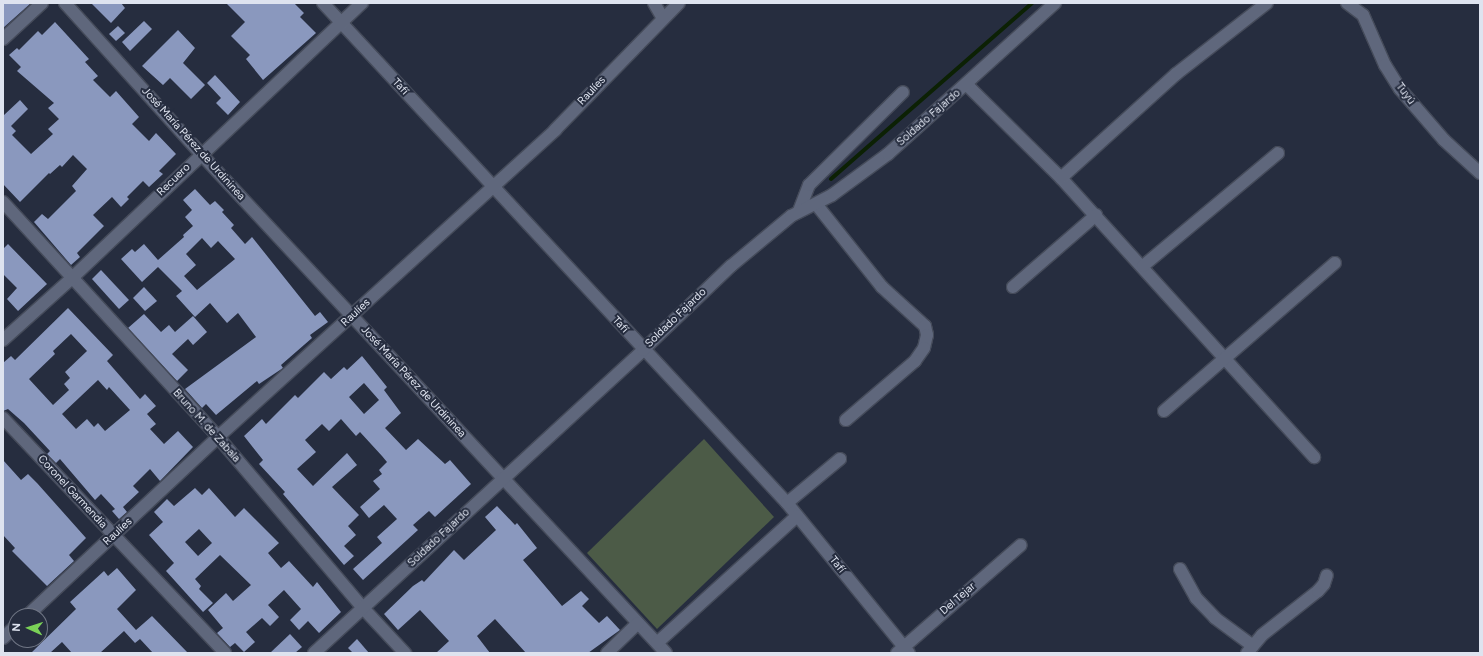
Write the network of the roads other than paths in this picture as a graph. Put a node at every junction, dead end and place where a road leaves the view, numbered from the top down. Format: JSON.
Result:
{"nodes":[{"id":1,"x":42,"y":3,"type":"edge"},
{"id":2,"x":65,"y":3,"type":"edge"},
{"id":3,"x":323,"y":3,"type":"edge"},
{"id":4,"x":362,"y":3,"type":"edge"},
{"id":5,"x":654,"y":3,"type":"edge"},
{"id":6,"x":678,"y":3,"type":"edge"},
{"id":7,"x":1055,"y":3,"type":"edge"},
{"id":8,"x":1267,"y":3,"type":"edge"},
{"id":9,"x":1347,"y":3,"type":"edge"},
{"id":10,"x":662,"y":17,"type":"junction"},
{"id":11,"x":340,"y":23,"type":"junction"},
{"id":12,"x":3,"y":39,"type":"edge"},
{"id":13,"x":967,"y":85,"type":"junction"},
{"id":14,"x":903,"y":92,"type":"dead end"},
{"id":15,"x":1278,"y":153,"type":"dead end"},
{"id":16,"x":202,"y":154,"type":"junction"},
{"id":17,"x":1480,"y":172,"type":"edge"},
{"id":18,"x":1061,"y":178,"type":"junction"},
{"id":19,"x":492,"y":186,"type":"junction"},
{"id":20,"x":3,"y":202,"type":"edge"},
{"id":21,"x":816,"y":204,"type":"junction"},
{"id":22,"x":799,"y":211,"type":"junction"},
{"id":23,"x":1096,"y":216,"type":"junction"},
{"id":24,"x":1334,"y":263,"type":"dead end"},
{"id":25,"x":1143,"y":266,"type":"junction"},
{"id":26,"x":72,"y":278,"type":"junction"},
{"id":27,"x":1013,"y":287,"type":"dead end"},
{"id":28,"x":352,"y":316,"type":"junction"},
{"id":29,"x":3,"y":340,"type":"edge"},
{"id":30,"x":643,"y":350,"type":"junction"},
{"id":31,"x":1225,"y":358,"type":"junction"},
{"id":32,"x":1164,"y":411,"type":"dead end"},
{"id":33,"x":3,"y":418,"type":"edge"},
{"id":34,"x":846,"y":420,"type":"dead end"},
{"id":35,"x":218,"y":437,"type":"junction"},
{"id":36,"x":1314,"y":457,"type":"dead end"},
{"id":37,"x":840,"y":459,"type":"dead end"},
{"id":38,"x":503,"y":479,"type":"junction"},
{"id":39,"x":787,"y":503,"type":"junction"},
{"id":40,"x":797,"y":516,"type":"junction"},
{"id":41,"x":114,"y":536,"type":"junction"},
{"id":42,"x":1020,"y":545,"type":"dead end"},
{"id":43,"x":1180,"y":569,"type":"dead end"},
{"id":44,"x":1327,"y":575,"type":"dead end"},
{"id":45,"x":36,"y":608,"type":"edge"},
{"id":46,"x":363,"y":608,"type":"junction"},
{"id":47,"x":638,"y":623,"type":"junction"},
{"id":48,"x":657,"y":643,"type":"junction"},
{"id":49,"x":1250,"y":650,"type":"edge"},
{"id":50,"x":903,"y":651,"type":"edge"},
{"id":51,"x":225,"y":653,"type":"edge"},
{"id":52,"x":314,"y":653,"type":"edge"},
{"id":53,"x":405,"y":653,"type":"edge"},
{"id":54,"x":607,"y":653,"type":"edge"},
{"id":55,"x":666,"y":653,"type":"edge"}],
"edges":[{"from":1,"to":12,"type":"street"},
{"from":2,"to":16,"type":"street","name":"José María Pérez de Urdininea"},
{"from":3,"to":11,"type":"street","name":"Tafí"},
{"from":4,"to":11,"type":"street","name":"Recuero"},
{"from":5,"to":10,"type":"street"},
{"from":6,"to":10,"type":"street","name":"Raulíes"},
{"from":7,"to":13,"type":"street","name":"Soldado Fajardo"},
{"from":8,"to":18,"type":"street"},
{"from":9,"to":17,"type":"street","name":"Tuyú"},
{"from":10,"to":19,"type":"street","name":"Raulíes"},
{"from":11,"to":16,"type":"street","name":"Recuero"},
{"from":11,"to":19,"type":"street","name":"Tafí"},
{"from":13,"to":18,"type":"street"},
{"from":13,"to":21,"type":"street","name":"Soldado Fajardo"},
{"from":14,"to":22,"type":"street"},
{"from":15,"to":25,"type":"street"},
{"from":16,"to":26,"type":"street","name":"Recuero"},
{"from":16,"to":28,"type":"street","name":"José María Pérez de Urdininea"},
{"from":18,"to":23,"type":"street"},
{"from":19,"to":28,"type":"street","name":"Raulíes"},
{"from":19,"to":30,"type":"street","name":"Tafí"},
{"from":20,"to":26,"type":"street","name":"Bruno M. de Zabala"},
{"from":21,"to":22,"type":"street","name":"Soldado Fajardo"},
{"from":21,"to":34,"type":"street"},
{"from":22,"to":30,"type":"street","name":"Soldado Fajardo"},
{"from":23,"to":25,"type":"street"},
{"from":23,"to":27,"type":"street"},
{"from":24,"to":31,"type":"street"},
{"from":25,"to":31,"type":"street"},
{"from":26,"to":29,"type":"street","name":"Recuero"},
{"from":26,"to":35,"type":"street","name":"Bruno M. de Zabala"},
{"from":28,"to":35,"type":"street","name":"Raulíes"},
{"from":28,"to":38,"type":"street","name":"José María Pérez de Urdininea"},
{"from":30,"to":38,"type":"street","name":"Soldado Fajardo"},
{"from":30,"to":39,"type":"street","name":"Tafí"},
{"from":31,"to":32,"type":"street"},
{"from":31,"to":36,"type":"street"},
{"from":33,"to":41,"type":"street","name":"Coronel Garmendia"},
{"from":35,"to":41,"type":"street","name":"Raulíes"},
{"from":35,"to":46,"type":"street","name":"Bruno M. de Zabala"},
{"from":37,"to":39,"type":"street"},
{"from":38,"to":46,"type":"street","name":"Soldado Fajardo"},
{"from":38,"to":47,"type":"street","name":"José María Pérez de Urdininea"},
{"from":39,"to":40,"type":"street","name":"Tafí"},
{"from":40,"to":48,"type":"street"},
{"from":40,"to":50,"type":"street","name":"Tafí"},
{"from":41,"to":45,"type":"street","name":"Raulíes"},
{"from":41,"to":51,"type":"street","name":"Coronel Garmendia"},
{"from":42,"to":50,"type":"street","name":"Del Tejar"},
{"from":43,"to":49,"type":"street"},
{"from":44,"to":49,"type":"street"},
{"from":46,"to":52,"type":"street","name":"Soldado Fajardo"},
{"from":46,"to":53,"type":"street","name":"Bruno M. de Zabala"},
{"from":47,"to":48,"type":"street","name":"José María Pérez de Urdininea"},
{"from":47,"to":54,"type":"street"},
{"from":48,"to":55,"type":"street","name":"José María Pérez de Urdininea"}]}
